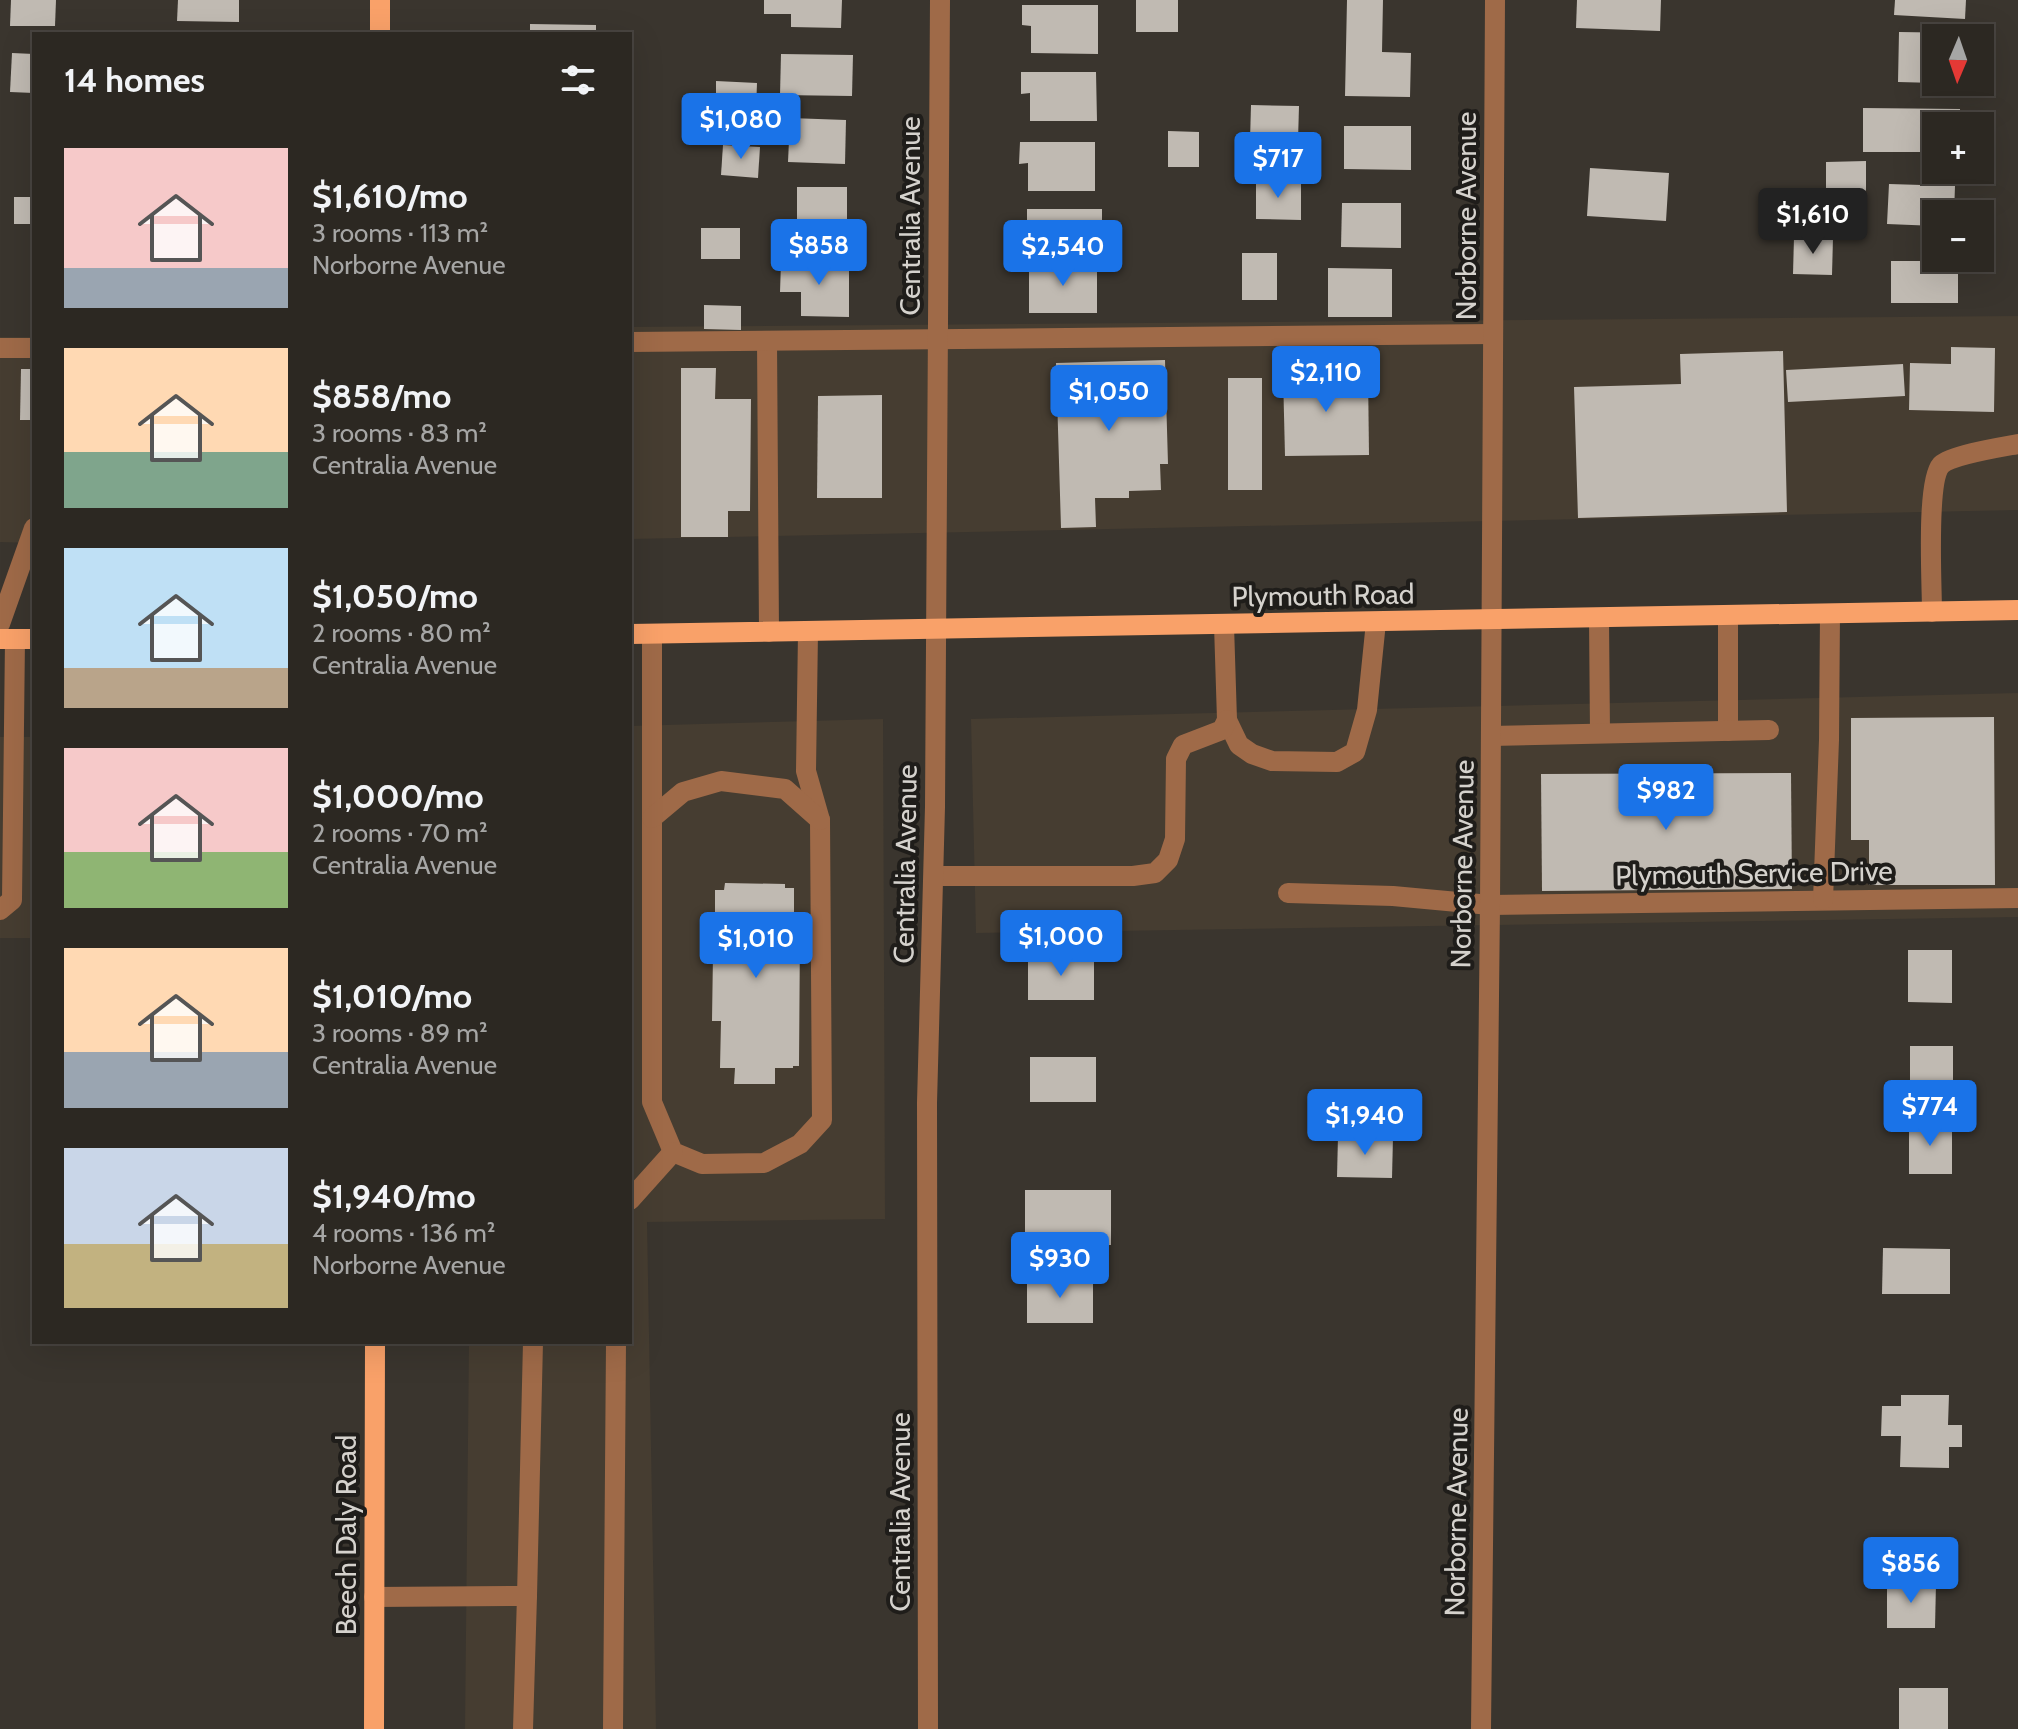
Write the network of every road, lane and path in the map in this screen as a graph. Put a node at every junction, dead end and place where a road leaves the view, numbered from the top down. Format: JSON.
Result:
{"nodes":[{"id":1,"x":380,"y":0,"type":"edge"},
{"id":2,"x":940,"y":0,"type":"edge"},
{"id":3,"x":1495,"y":0,"type":"edge"},
{"id":4,"x":380,"y":32,"type":"edge"},
{"id":5,"x":1493,"y":334,"type":"junction"},
{"id":6,"x":937,"y":340,"type":"junction"},
{"id":7,"x":767,"y":341,"type":"junction"},
{"id":8,"x":632,"y":342,"type":"edge"},
{"id":9,"x":0,"y":348,"type":"edge"},
{"id":10,"x":32,"y":348,"type":"edge"},
{"id":11,"x":2018,"y":444,"type":"edge"},
{"id":12,"x":32,"y":534,"type":"edge"},
{"id":13,"x":2018,"y":610,"type":"edge"},
{"id":14,"x":1932,"y":612,"type":"junction"},
{"id":15,"x":1830,"y":614,"type":"junction"},
{"id":16,"x":1728,"y":616,"type":"junction"},
{"id":17,"x":1599,"y":618,"type":"junction"},
{"id":18,"x":1492,"y":620,"type":"junction"},
{"id":19,"x":1376,"y":622,"type":"junction"},
{"id":20,"x":0,"y":624,"type":"edge"},
{"id":21,"x":1224,"y":625,"type":"junction"},
{"id":22,"x":936,"y":630,"type":"junction"},
{"id":23,"x":769,"y":632,"type":"junction"},
{"id":24,"x":808,"y":632,"type":"junction"},
{"id":25,"x":632,"y":634,"type":"edge"},
{"id":26,"x":652,"y":634,"type":"junction"},
{"id":27,"x":16,"y":639,"type":"edge"},
{"id":28,"x":1227,"y":720,"type":"junction"},
{"id":29,"x":1769,"y":730,"type":"dead end"},
{"id":30,"x":1728,"y":731,"type":"junction"},
{"id":31,"x":1600,"y":733,"type":"junction"},
{"id":32,"x":1491,"y":736,"type":"junction"},
{"id":33,"x":652,"y":818,"type":"junction"},
{"id":34,"x":820,"y":820,"type":"junction"},
{"id":35,"x":934,"y":876,"type":"junction"},
{"id":36,"x":1288,"y":893,"type":"dead end"},
{"id":37,"x":2018,"y":898,"type":"edge"},
{"id":38,"x":1823,"y":900,"type":"junction"},
{"id":39,"x":1490,"y":905,"type":"junction"},
{"id":40,"x":0,"y":910,"type":"edge"},
{"id":41,"x":673,"y":1152,"type":"junction"},
{"id":42,"x":632,"y":1198,"type":"edge"},
{"id":43,"x":375,"y":1344,"type":"edge"},
{"id":44,"x":533,"y":1344,"type":"edge"},
{"id":45,"x":616,"y":1344,"type":"edge"},
{"id":46,"x":527,"y":1596,"type":"junction"},
{"id":47,"x":374,"y":1597,"type":"junction"},
{"id":48,"x":374,"y":1729,"type":"edge"},
{"id":49,"x":523,"y":1729,"type":"edge"},
{"id":50,"x":613,"y":1729,"type":"edge"},
{"id":51,"x":928,"y":1729,"type":"edge"},
{"id":52,"x":1481,"y":1729,"type":"edge"}],
"edges":[{"from":1,"to":4,"type":"main road"},
{"from":2,"to":6,"type":"street","name":"Centralia Avenue"},
{"from":3,"to":5,"type":"street","name":"Norborne Avenue"},
{"from":5,"to":6,"type":"street"},
{"from":5,"to":18,"type":"street","name":"Norborne Avenue"},
{"from":6,"to":7,"type":"street"},
{"from":6,"to":22,"type":"street","name":"Centralia Avenue"},
{"from":7,"to":8,"type":"street"},
{"from":7,"to":23,"type":"street"},
{"from":9,"to":10,"type":"street"},
{"from":11,"to":14,"type":"street"},
{"from":12,"to":20,"type":"street"},
{"from":13,"to":14,"type":"main road","name":"Plymouth Road"},
{"from":14,"to":15,"type":"main road","name":"Plymouth Road"},
{"from":15,"to":16,"type":"main road","name":"Plymouth Road"},
{"from":15,"to":38,"type":"street"},
{"from":16,"to":17,"type":"main road","name":"Plymouth Road"},
{"from":16,"to":30,"type":"street"},
{"from":17,"to":18,"type":"main road","name":"Plymouth Road"},
{"from":17,"to":31,"type":"street"},
{"from":18,"to":19,"type":"main road","name":"Plymouth Road"},
{"from":18,"to":32,"type":"street","name":"Norborne Avenue"},
{"from":19,"to":21,"type":"main road","name":"Plymouth Road"},
{"from":19,"to":28,"type":"street"},
{"from":21,"to":22,"type":"main road","name":"Plymouth Road"},
{"from":21,"to":28,"type":"street"},
{"from":22,"to":24,"type":"main road","name":"Plymouth Road"},
{"from":22,"to":35,"type":"street","name":"Centralia Avenue"},
{"from":23,"to":24,"type":"main road","name":"Plymouth Road"},
{"from":23,"to":26,"type":"main road","name":"Plymouth Road"},
{"from":24,"to":34,"type":"street"},
{"from":25,"to":26,"type":"main road","name":"Plymouth Road"},
{"from":26,"to":33,"type":"street"},
{"from":27,"to":40,"type":"street"},
{"from":28,"to":35,"type":"street"},
{"from":29,"to":30,"type":"street"},
{"from":30,"to":31,"type":"street"},
{"from":31,"to":32,"type":"street"},
{"from":32,"to":39,"type":"street","name":"Norborne Avenue"},
{"from":33,"to":34,"type":"street"},
{"from":33,"to":41,"type":"street"},
{"from":34,"to":41,"type":"street"},
{"from":35,"to":51,"type":"street","name":"Centralia Avenue"},
{"from":36,"to":39,"type":"street","name":"Plymouth Service Drive"},
{"from":37,"to":38,"type":"street","name":"Plymouth Service Drive"},
{"from":38,"to":39,"type":"street","name":"Plymouth Service Drive"},
{"from":39,"to":52,"type":"street","name":"Norborne Avenue"},
{"from":41,"to":42,"type":"street"},
{"from":43,"to":47,"type":"main road","name":"Beech Daly Road"},
{"from":44,"to":46,"type":"street"},
{"from":45,"to":50,"type":"street"},
{"from":46,"to":47,"type":"street"},
{"from":46,"to":49,"type":"street"},
{"from":47,"to":48,"type":"main road","name":"Beech Daly Road"}]}
